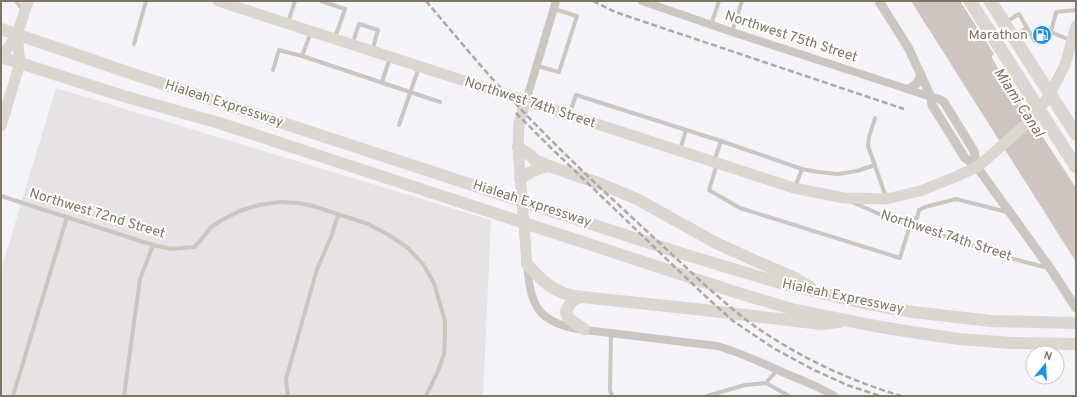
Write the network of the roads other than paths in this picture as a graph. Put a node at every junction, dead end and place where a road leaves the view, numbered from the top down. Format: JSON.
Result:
{"nodes":[{"id":1,"x":16,"y":1,"type":"edge"},
{"id":2,"x":146,"y":1,"type":"edge"},
{"id":3,"x":218,"y":1,"type":"edge"},
{"id":4,"x":295,"y":1,"type":"edge"},
{"id":5,"x":321,"y":1,"type":"edge"},
{"id":6,"x":642,"y":1,"type":"edge"},
{"id":7,"x":719,"y":1,"type":"edge"},
{"id":8,"x":742,"y":1,"type":"edge"},
{"id":9,"x":879,"y":1,"type":"edge"},
{"id":10,"x":970,"y":1,"type":"edge"},
{"id":11,"x":990,"y":1,"type":"edge"},
{"id":12,"x":555,"y":5,"type":"edge"},
{"id":13,"x":26,"y":6,"type":"edge"},
{"id":14,"x":1076,"y":10,"type":"edge"},
{"id":15,"x":1004,"y":23,"type":"junction"},
{"id":16,"x":287,"y":24,"type":"junction"},
{"id":17,"x":711,"y":25,"type":"junction"},
{"id":18,"x":1076,"y":26,"type":"edge"},
{"id":19,"x":1027,"y":28,"type":"junction"},
{"id":20,"x":1,"y":29,"type":"edge"},
{"id":21,"x":311,"y":32,"type":"junction"},
{"id":22,"x":732,"y":32,"type":"junction"},
{"id":23,"x":17,"y":35,"type":"junction"},
{"id":24,"x":1013,"y":37,"type":"junction"},
{"id":25,"x":335,"y":39,"type":"junction"},
{"id":26,"x":1036,"y":40,"type":"dead end"},
{"id":27,"x":1072,"y":41,"type":"junction"},
{"id":28,"x":134,"y":44,"type":"dead end"},
{"id":29,"x":352,"y":45,"type":"junction"},
{"id":30,"x":372,"y":51,"type":"junction"},
{"id":31,"x":302,"y":56,"type":"junction"},
{"id":32,"x":1,"y":57,"type":"edge"},
{"id":33,"x":390,"y":57,"type":"junction"},
{"id":34,"x":20,"y":63,"type":"junction"},
{"id":35,"x":537,"y":66,"type":"junction"},
{"id":36,"x":419,"y":67,"type":"junction"},
{"id":37,"x":273,"y":70,"type":"dead end"},
{"id":38,"x":921,"y":74,"type":"junction"},
{"id":39,"x":382,"y":82,"type":"junction"},
{"id":40,"x":909,"y":90,"type":"junction"},
{"id":41,"x":411,"y":92,"type":"junction"},
{"id":42,"x":1050,"y":94,"type":"junction"},
{"id":43,"x":931,"y":98,"type":"junction"},
{"id":44,"x":526,"y":101,"type":"junction"},
{"id":45,"x":440,"y":102,"type":"dead end"},
{"id":46,"x":1035,"y":114,"type":"junction"},
{"id":47,"x":569,"y":115,"type":"junction"},
{"id":48,"x":875,"y":118,"type":"dead end"},
{"id":49,"x":399,"y":125,"type":"dead end"},
{"id":50,"x":1,"y":126,"type":"edge"},
{"id":51,"x":686,"y":130,"type":"junction"},
{"id":52,"x":1076,"y":134,"type":"edge"},
{"id":53,"x":722,"y":141,"type":"junction"},
{"id":54,"x":518,"y":147,"type":"junction"},
{"id":55,"x":680,"y":151,"type":"junction"},
{"id":56,"x":715,"y":163,"type":"junction"},
{"id":57,"x":875,"y":165,"type":"junction"},
{"id":58,"x":549,"y":166,"type":"junction"},
{"id":59,"x":977,"y":167,"type":"junction"},
{"id":60,"x":1076,"y":167,"type":"edge"},
{"id":61,"x":802,"y":169,"type":"junction"},
{"id":62,"x":520,"y":179,"type":"junction"},
{"id":63,"x":794,"y":188,"type":"junction"},
{"id":64,"x":1,"y":196,"type":"edge"},
{"id":65,"x":844,"y":198,"type":"junction"},
{"id":66,"x":887,"y":199,"type":"junction"},
{"id":67,"x":1009,"y":212,"type":"junction"},
{"id":68,"x":338,"y":215,"type":"junction"},
{"id":69,"x":67,"y":217,"type":"junction"},
{"id":70,"x":898,"y":221,"type":"junction"},
{"id":71,"x":910,"y":225,"type":"junction"},
{"id":72,"x":153,"y":245,"type":"junction"},
{"id":73,"x":527,"y":264,"type":"junction"},
{"id":74,"x":1050,"y":268,"type":"junction"},
{"id":75,"x":821,"y":294,"type":"junction"},
{"id":76,"x":580,"y":297,"type":"junction"},
{"id":77,"x":1076,"y":308,"type":"edge"},
{"id":78,"x":848,"y":321,"type":"junction"},
{"id":79,"x":1076,"y":323,"type":"edge"},
{"id":80,"x":584,"y":329,"type":"junction"},
{"id":81,"x":610,"y":333,"type":"junction"},
{"id":82,"x":1076,"y":344,"type":"edge"},
{"id":83,"x":778,"y":370,"type":"junction"},
{"id":84,"x":766,"y":383,"type":"junction"},
{"id":85,"x":13,"y":396,"type":"edge"},
{"id":86,"x":124,"y":396,"type":"edge"},
{"id":87,"x":288,"y":396,"type":"edge"},
{"id":88,"x":426,"y":396,"type":"edge"},
{"id":89,"x":612,"y":396,"type":"edge"},
{"id":90,"x":707,"y":396,"type":"edge"},
{"id":91,"x":789,"y":396,"type":"edge"},
{"id":92,"x":834,"y":396,"type":"edge"}],
"edges":[{"from":1,"to":13,"type":"lane"},
{"from":2,"to":28,"type":"lane"},
{"from":3,"to":16,"type":"main road","name":"Northwest 74th Street"},
{"from":4,"to":16,"type":"lane"},
{"from":5,"to":25,"type":"lane"},
{"from":6,"to":17,"type":"street","name":"Northwest 75th Street"},
{"from":7,"to":17,"type":"lane"},
{"from":8,"to":22,"type":"lane"},
{"from":9,"to":38,"type":"street"},
{"from":10,"to":46,"type":"highway"},
{"from":11,"to":15,"type":"highway"},
{"from":12,"to":35,"type":"street"},
{"from":12,"to":35,"type":"lane"},
{"from":13,"to":23,"type":"main road"},
{"from":14,"to":27,"type":"lane"},
{"from":15,"to":19,"type":"lane"},
{"from":15,"to":24,"type":"highway"},
{"from":16,"to":21,"type":"main road","name":"Northwest 74th Street"},
{"from":17,"to":22,"type":"street","name":"Northwest 75th Street"},
{"from":18,"to":27,"type":"main road","name":"Northwest 74th Street"},
{"from":19,"to":24,"type":"lane"},
{"from":19,"to":26,"type":"lane"},
{"from":20,"to":23,"type":"main road","name":"Hialeah Expressway"},
{"from":21,"to":25,"type":"main road","name":"Northwest 74th Street"},
{"from":21,"to":31,"type":"lane"},
{"from":22,"to":40,"type":"street","name":"Northwest 75th Street"},
{"from":23,"to":32,"type":"main road"},
{"from":23,"to":34,"type":"main road"},
{"from":23,"to":75,"type":"main road","name":"Hialeah Expressway"},
{"from":24,"to":42,"type":"highway"},
{"from":25,"to":29,"type":"main road","name":"Northwest 74th Street"},
{"from":27,"to":42,"type":"main road","name":"Northwest 74th Street"},
{"from":29,"to":30,"type":"main road","name":"Northwest 74th Street"},
{"from":29,"to":30,"type":"lane"},
{"from":30,"to":33,"type":"main road","name":"Northwest 74th Street"},
{"from":31,"to":37,"type":"lane"},
{"from":31,"to":39,"type":"lane"},
{"from":32,"to":34,"type":"main road","name":"Hialeah Expressway"},
{"from":33,"to":36,"type":"main road","name":"Northwest 74th Street"},
{"from":33,"to":39,"type":"lane"},
{"from":34,"to":50,"type":"main road"},
{"from":34,"to":78,"type":"main road","name":"Hialeah Expressway"},
{"from":35,"to":44,"type":"street"},
{"from":36,"to":41,"type":"lane"},
{"from":36,"to":44,"type":"main road","name":"Northwest 74th Street"},
{"from":38,"to":40,"type":"street"},
{"from":38,"to":43,"type":"street"},
{"from":39,"to":41,"type":"lane"},
{"from":40,"to":43,"type":"street","name":"Northwest 75th Street"},
{"from":41,"to":45,"type":"lane"},
{"from":41,"to":49,"type":"lane"},
{"from":42,"to":46,"type":"main road","name":"Northwest 74th Street"},
{"from":42,"to":52,"type":"highway"},
{"from":43,"to":59,"type":"street"},
{"from":44,"to":47,"type":"main road","name":"Northwest 74th Street"},
{"from":44,"to":54,"type":"main road"},
{"from":46,"to":59,"type":"main road","name":"Northwest 74th Street"},
{"from":46,"to":60,"type":"highway"},
{"from":47,"to":51,"type":"lane"},
{"from":47,"to":55,"type":"main road","name":"Northwest 74th Street"},
{"from":48,"to":57,"type":"lane"},
{"from":51,"to":53,"type":"lane"},
{"from":51,"to":55,"type":"lane"},
{"from":53,"to":56,"type":"lane"},
{"from":53,"to":61,"type":"lane"},
{"from":54,"to":58,"type":"main road"},
{"from":54,"to":62,"type":"main road"},
{"from":55,"to":56,"type":"main road","name":"Northwest 74th Street"},
{"from":56,"to":63,"type":"main road","name":"Northwest 74th Street"},
{"from":56,"to":71,"type":"lane"},
{"from":57,"to":61,"type":"lane"},
{"from":57,"to":66,"type":"lane"},
{"from":58,"to":62,"type":"main road"},
{"from":58,"to":75,"type":"main road"},
{"from":59,"to":66,"type":"main road","name":"Northwest 74th Street"},
{"from":59,"to":67,"type":"street"},
{"from":61,"to":63,"type":"lane"},
{"from":62,"to":73,"type":"main road"},
{"from":63,"to":65,"type":"main road","name":"Northwest 74th Street"},
{"from":64,"to":69,"type":"lane","name":"Northwest 72nd Street"},
{"from":65,"to":66,"type":"main road","name":"Northwest 74th Street"},
{"from":65,"to":70,"type":"lane","name":"Northwest 74th Street"},
{"from":67,"to":70,"type":"lane"},
{"from":67,"to":74,"type":"street"},
{"from":68,"to":72,"type":"lane","name":"Northwest 72nd Street"},
{"from":68,"to":87,"type":"lane"},
{"from":68,"to":88,"type":"lane","name":"Northwest 72nd Street"},
{"from":69,"to":72,"type":"lane","name":"Northwest 72nd Street"},
{"from":69,"to":85,"type":"lane"},
{"from":70,"to":71,"type":"lane","name":"Northwest 74th Street"},
{"from":71,"to":74,"type":"lane","name":"Northwest 74th Street"},
{"from":72,"to":86,"type":"lane"},
{"from":73,"to":76,"type":"main road"},
{"from":73,"to":80,"type":"street"},
{"from":74,"to":77,"type":"street"},
{"from":75,"to":79,"type":"main road","name":"Hialeah Expressway"},
{"from":76,"to":78,"type":"main road"},
{"from":76,"to":80,"type":"main road"},
{"from":78,"to":82,"type":"main road","name":"Hialeah Expressway"},
{"from":80,"to":81,"type":"street"},
{"from":81,"to":83,"type":"street"},
{"from":81,"to":89,"type":"lane"},
{"from":83,"to":84,"type":"lane"},
{"from":83,"to":92,"type":"street"},
{"from":84,"to":90,"type":"lane"},
{"from":84,"to":91,"type":"lane"}]}
